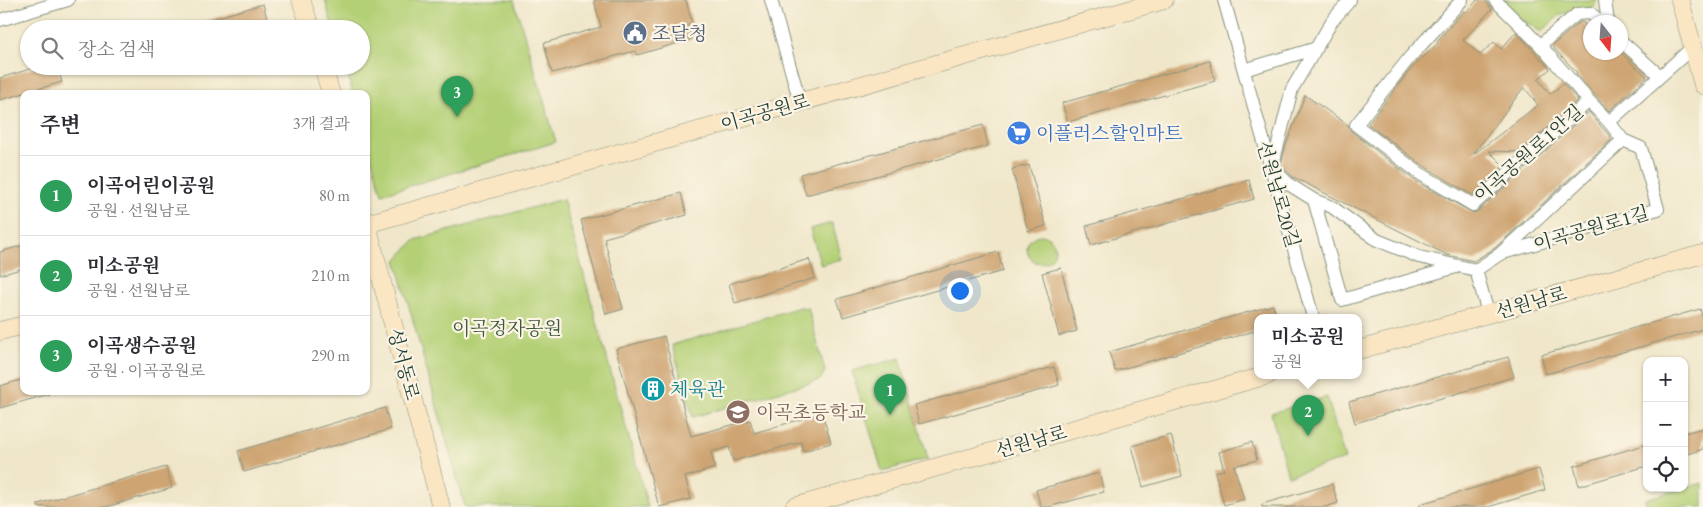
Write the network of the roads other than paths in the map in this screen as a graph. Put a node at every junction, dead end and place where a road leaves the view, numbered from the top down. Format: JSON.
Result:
{"nodes":[{"id":1,"x":68,"y":0,"type":"edge"},
{"id":2,"x":301,"y":0,"type":"edge"},
{"id":3,"x":771,"y":0,"type":"edge"},
{"id":4,"x":1164,"y":0,"type":"edge"},
{"id":5,"x":1224,"y":0,"type":"edge"},
{"id":6,"x":1350,"y":0,"type":"edge"},
{"id":7,"x":1462,"y":0,"type":"edge"},
{"id":8,"x":1495,"y":0,"type":"edge"},
{"id":9,"x":1605,"y":0,"type":"edge"},
{"id":10,"x":1680,"y":0,"type":"edge"},
{"id":11,"x":1592,"y":15,"type":"edge"},
{"id":12,"x":1607,"y":15,"type":"edge"},
{"id":13,"x":0,"y":20,"type":"edge"},
{"id":14,"x":308,"y":20,"type":"edge"},
{"id":15,"x":1540,"y":45,"type":"junction"},
{"id":16,"x":1628,"y":47,"type":"edge"},
{"id":17,"x":1693,"y":47,"type":"junction"},
{"id":18,"x":1317,"y":48,"type":"junction"},
{"id":19,"x":1244,"y":70,"type":"junction"},
{"id":20,"x":326,"y":75,"type":"edge"},
{"id":21,"x":1660,"y":76,"type":"junction"},
{"id":22,"x":1703,"y":85,"type":"edge"},
{"id":23,"x":330,"y":90,"type":"edge"},
{"id":24,"x":1588,"y":100,"type":"junction"},
{"id":25,"x":800,"y":102,"type":"junction"},
{"id":26,"x":1609,"y":122,"type":"junction"},
{"id":27,"x":1623,"y":140,"type":"junction"},
{"id":28,"x":1272,"y":168,"type":"junction"},
{"id":29,"x":1314,"y":200,"type":"junction"},
{"id":30,"x":370,"y":222,"type":"edge"},
{"id":31,"x":370,"y":235,"type":"edge"},
{"id":32,"x":1500,"y":254,"type":"junction"},
{"id":33,"x":1703,"y":254,"type":"edge"},
{"id":34,"x":1458,"y":266,"type":"junction"},
{"id":35,"x":1476,"y":270,"type":"junction"},
{"id":36,"x":1488,"y":313,"type":"junction"},
{"id":37,"x":1312,"y":314,"type":"edge"},
{"id":38,"x":20,"y":325,"type":"edge"},
{"id":39,"x":0,"y":331,"type":"edge"},
{"id":40,"x":1362,"y":349,"type":"edge"},
{"id":41,"x":1254,"y":379,"type":"edge"},
{"id":42,"x":441,"y":507,"type":"edge"},
{"id":43,"x":794,"y":507,"type":"edge"}],
"edges":[{"from":1,"to":13,"type":"street"},
{"from":2,"to":14,"type":"main road"},
{"from":3,"to":25,"type":"street"},
{"from":4,"to":25,"type":"main road","name":"이곡공원로"},
{"from":5,"to":19,"type":"street","name":"선원남로20길"},
{"from":6,"to":18,"type":"street"},
{"from":7,"to":24,"type":"street","name":"이곡공원로1안길"},
{"from":8,"to":15,"type":"street","name":"이곡공원로1길"},
{"from":9,"to":12,"type":"street"},
{"from":10,"to":17,"type":"main road"},
{"from":11,"to":15,"type":"street"},
{"from":15,"to":24,"type":"street","name":"이곡공원로1길"},
{"from":16,"to":21,"type":"street"},
{"from":17,"to":21,"type":"street"},
{"from":17,"to":22,"type":"main road"},
{"from":18,"to":19,"type":"street"},
{"from":18,"to":28,"type":"street"},
{"from":19,"to":28,"type":"street","name":"선원남로20길"},
{"from":20,"to":23,"type":"main road"},
{"from":21,"to":26,"type":"street"},
{"from":24,"to":26,"type":"street","name":"이곡공원로1길"},
{"from":25,"to":30,"type":"main road","name":"이곡공원로"},
{"from":26,"to":27,"type":"street","name":"이곡공원로1길"},
{"from":27,"to":32,"type":"street","name":"이곡공원로1길"},
{"from":27,"to":32,"type":"street","name":"이곡공원로1길"},
{"from":28,"to":29,"type":"street"},
{"from":28,"to":37,"type":"street","name":"선원남로20길"},
{"from":29,"to":34,"type":"street"},
{"from":29,"to":34,"type":"street"},
{"from":31,"to":42,"type":"main road","name":"성서동로"},
{"from":32,"to":35,"type":"street","name":"이곡공원로1길"},
{"from":33,"to":36,"type":"main road","name":"선원남로"},
{"from":34,"to":35,"type":"street"},
{"from":35,"to":36,"type":"street"},
{"from":36,"to":40,"type":"main road","name":"선원남로"},
{"from":38,"to":39,"type":"main road"},
{"from":41,"to":43,"type":"main road","name":"선원남로"}]}
